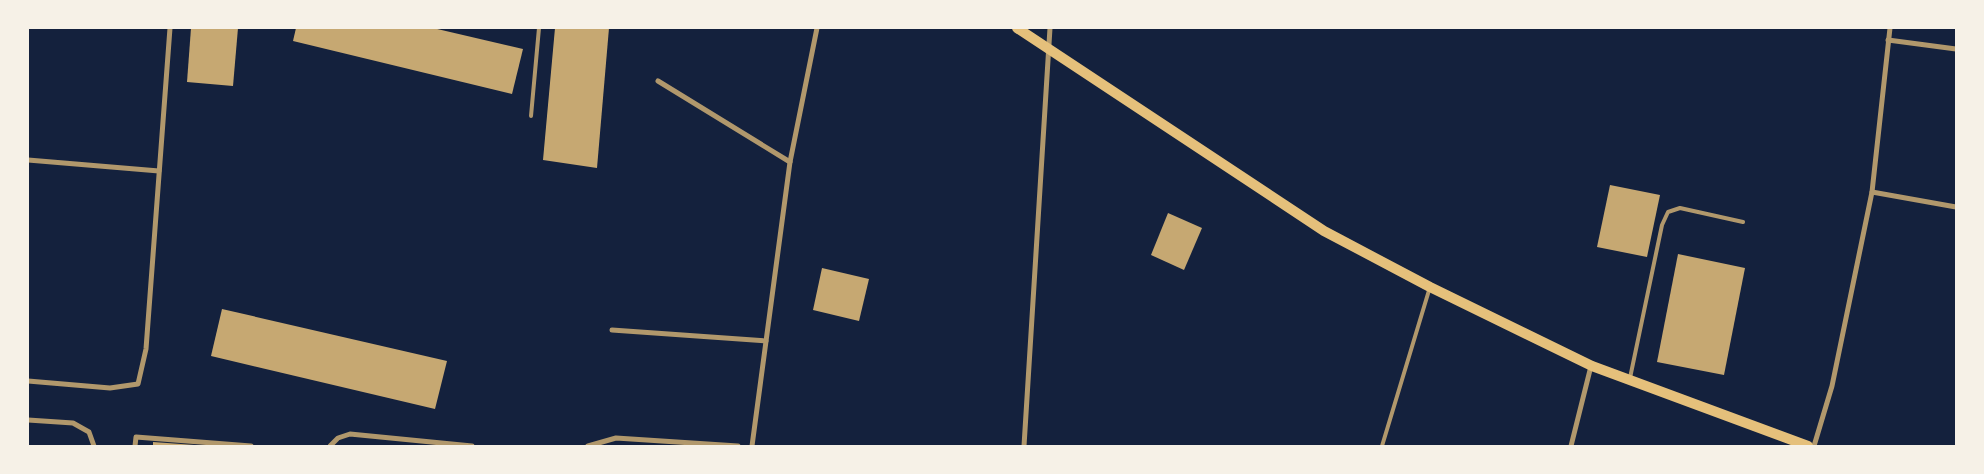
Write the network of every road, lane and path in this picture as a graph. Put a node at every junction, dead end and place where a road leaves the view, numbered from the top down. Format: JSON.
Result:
{"nodes":[{"id":1,"x":170,"y":28,"type":"edge"},
{"id":2,"x":539,"y":28,"type":"edge"},
{"id":3,"x":817,"y":28,"type":"edge"},
{"id":4,"x":1017,"y":28,"type":"edge"},
{"id":5,"x":1050,"y":28,"type":"edge"},
{"id":6,"x":1890,"y":28,"type":"edge"},
{"id":7,"x":1888,"y":40,"type":"junction"},
{"id":8,"x":1048,"y":48,"type":"junction"},
{"id":9,"x":1956,"y":49,"type":"edge"},
{"id":10,"x":658,"y":81,"type":"dead end"},
{"id":11,"x":531,"y":116,"type":"dead end"},
{"id":12,"x":28,"y":160,"type":"edge"},
{"id":13,"x":790,"y":162,"type":"junction"},
{"id":14,"x":159,"y":171,"type":"junction"},
{"id":15,"x":1872,"y":192,"type":"junction"},
{"id":16,"x":1956,"y":207,"type":"edge"},
{"id":17,"x":1743,"y":222,"type":"dead end"},
{"id":18,"x":1430,"y":287,"type":"junction"},
{"id":19,"x":612,"y":330,"type":"dead end"},
{"id":20,"x":766,"y":341,"type":"junction"},
{"id":21,"x":1592,"y":366,"type":"junction"},
{"id":22,"x":1630,"y":379,"type":"junction"},
{"id":23,"x":28,"y":381,"type":"edge"},
{"id":24,"x":28,"y":420,"type":"edge"},
{"id":25,"x":94,"y":446,"type":"edge"},
{"id":26,"x":135,"y":446,"type":"edge"},
{"id":27,"x":251,"y":446,"type":"edge"},
{"id":28,"x":330,"y":446,"type":"edge"},
{"id":29,"x":472,"y":446,"type":"edge"},
{"id":30,"x":588,"y":446,"type":"edge"},
{"id":31,"x":738,"y":446,"type":"edge"},
{"id":32,"x":752,"y":446,"type":"edge"},
{"id":33,"x":1024,"y":446,"type":"edge"},
{"id":34,"x":1382,"y":446,"type":"edge"},
{"id":35,"x":1571,"y":446,"type":"edge"},
{"id":36,"x":1808,"y":446,"type":"edge"},
{"id":37,"x":1814,"y":446,"type":"edge"}],
"edges":[{"from":1,"to":14,"type":"street"},
{"from":2,"to":11,"type":"lane"},
{"from":3,"to":13,"type":"street"},
{"from":4,"to":8,"type":"main road"},
{"from":5,"to":8,"type":"street"},
{"from":6,"to":7,"type":"street"},
{"from":7,"to":9,"type":"street"},
{"from":7,"to":15,"type":"street"},
{"from":8,"to":18,"type":"main road"},
{"from":8,"to":33,"type":"street"},
{"from":10,"to":13,"type":"street"},
{"from":12,"to":14,"type":"street"},
{"from":13,"to":20,"type":"street"},
{"from":14,"to":23,"type":"street"},
{"from":15,"to":16,"type":"street"},
{"from":15,"to":37,"type":"street"},
{"from":17,"to":22,"type":"lane"},
{"from":18,"to":21,"type":"main road"},
{"from":18,"to":34,"type":"lane"},
{"from":19,"to":20,"type":"street"},
{"from":20,"to":32,"type":"street"},
{"from":21,"to":22,"type":"main road"},
{"from":21,"to":35,"type":"street"},
{"from":22,"to":36,"type":"main road"},
{"from":24,"to":25,"type":"street"},
{"from":26,"to":27,"type":"street"},
{"from":28,"to":29,"type":"street"},
{"from":30,"to":31,"type":"street"}]}
